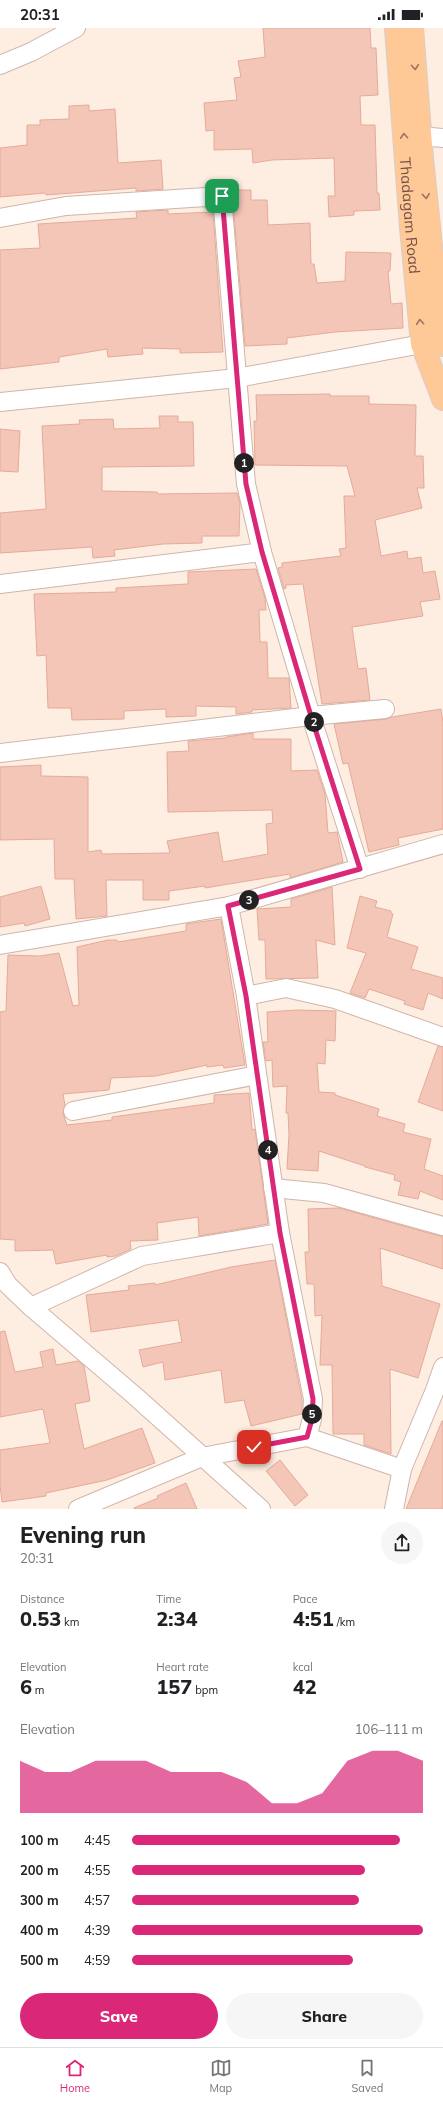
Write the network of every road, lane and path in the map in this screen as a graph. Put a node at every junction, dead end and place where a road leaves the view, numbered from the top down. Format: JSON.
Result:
{"nodes":[{"id":1,"x":76,"y":28,"type":"edge"},
{"id":2,"x":396,"y":28,"type":"edge"},
{"id":3,"x":412,"y":28,"type":"edge"},
{"id":4,"x":0,"y":65,"type":"edge"},
{"id":5,"x":420,"y":136,"type":"junction"},
{"id":6,"x":443,"y":138,"type":"edge"},
{"id":7,"x":0,"y":218,"type":"edge"},
{"id":8,"x":432,"y":345,"type":"edge"},
{"id":9,"x":237,"y":378,"type":"junction"},
{"id":10,"x":443,"y":399,"type":"edge"},
{"id":11,"x":0,"y":402,"type":"edge"},
{"id":12,"x":262,"y":552,"type":"junction"},
{"id":13,"x":0,"y":584,"type":"edge"},
{"id":14,"x":385,"y":709,"type":"dead end"},
{"id":15,"x":311,"y":716,"type":"junction"},
{"id":16,"x":0,"y":753,"type":"edge"},
{"id":17,"x":443,"y":844,"type":"edge"},
{"id":18,"x":360,"y":869,"type":"junction"},
{"id":19,"x":228,"y":906,"type":"junction"},
{"id":20,"x":0,"y":944,"type":"edge"},
{"id":21,"x":246,"y":996,"type":"junction"},
{"id":22,"x":443,"y":1037,"type":"edge"},
{"id":23,"x":257,"y":1075,"type":"junction"},
{"id":24,"x":73,"y":1111,"type":"dead end"},
{"id":25,"x":273,"y":1188,"type":"junction"},
{"id":26,"x":443,"y":1226,"type":"edge"},
{"id":27,"x":280,"y":1233,"type":"junction"},
{"id":28,"x":3,"y":1282,"type":"edge"},
{"id":29,"x":31,"y":1307,"type":"junction"},
{"id":30,"x":442,"y":1375,"type":"edge"},
{"id":31,"x":307,"y":1437,"type":"junction"},
{"id":32,"x":202,"y":1457,"type":"junction"},
{"id":33,"x":402,"y":1470,"type":"junction"},
{"id":34,"x":78,"y":1509,"type":"edge"},
{"id":35,"x":261,"y":1509,"type":"edge"},
{"id":36,"x":394,"y":1509,"type":"edge"}],
"edges":[{"from":1,"to":4,"type":"street"},
{"from":8,"to":2,"type":"main road","name":"Thadagam Road","one_way":true},
{"from":3,"to":5,"type":"main road","name":"Thadagam Road","one_way":true},
{"from":5,"to":6,"type":"street"},
{"from":5,"to":8,"type":"main road","name":"Thadagam Road","one_way":true},
{"from":7,"to":9,"type":"street"},
{"from":8,"to":9,"type":"street"},
{"from":8,"to":10,"type":"main road","name":"Thadagam Road"},
{"from":9,"to":11,"type":"street"},
{"from":9,"to":12,"type":"street"},
{"from":12,"to":13,"type":"street"},
{"from":12,"to":15,"type":"street"},
{"from":14,"to":15,"type":"street"},
{"from":15,"to":16,"type":"street"},
{"from":15,"to":18,"type":"street"},
{"from":17,"to":18,"type":"street"},
{"from":18,"to":19,"type":"street"},
{"from":19,"to":20,"type":"street"},
{"from":19,"to":21,"type":"street"},
{"from":21,"to":22,"type":"street"},
{"from":21,"to":23,"type":"street"},
{"from":23,"to":24,"type":"street"},
{"from":23,"to":25,"type":"street"},
{"from":25,"to":26,"type":"street"},
{"from":25,"to":27,"type":"street"},
{"from":27,"to":29,"type":"street"},
{"from":27,"to":31,"type":"street"},
{"from":28,"to":29,"type":"street"},
{"from":29,"to":32,"type":"street"},
{"from":30,"to":33,"type":"street"},
{"from":31,"to":32,"type":"street"},
{"from":31,"to":33,"type":"street"},
{"from":32,"to":34,"type":"street"},
{"from":32,"to":35,"type":"street"},
{"from":33,"to":36,"type":"street"}]}
